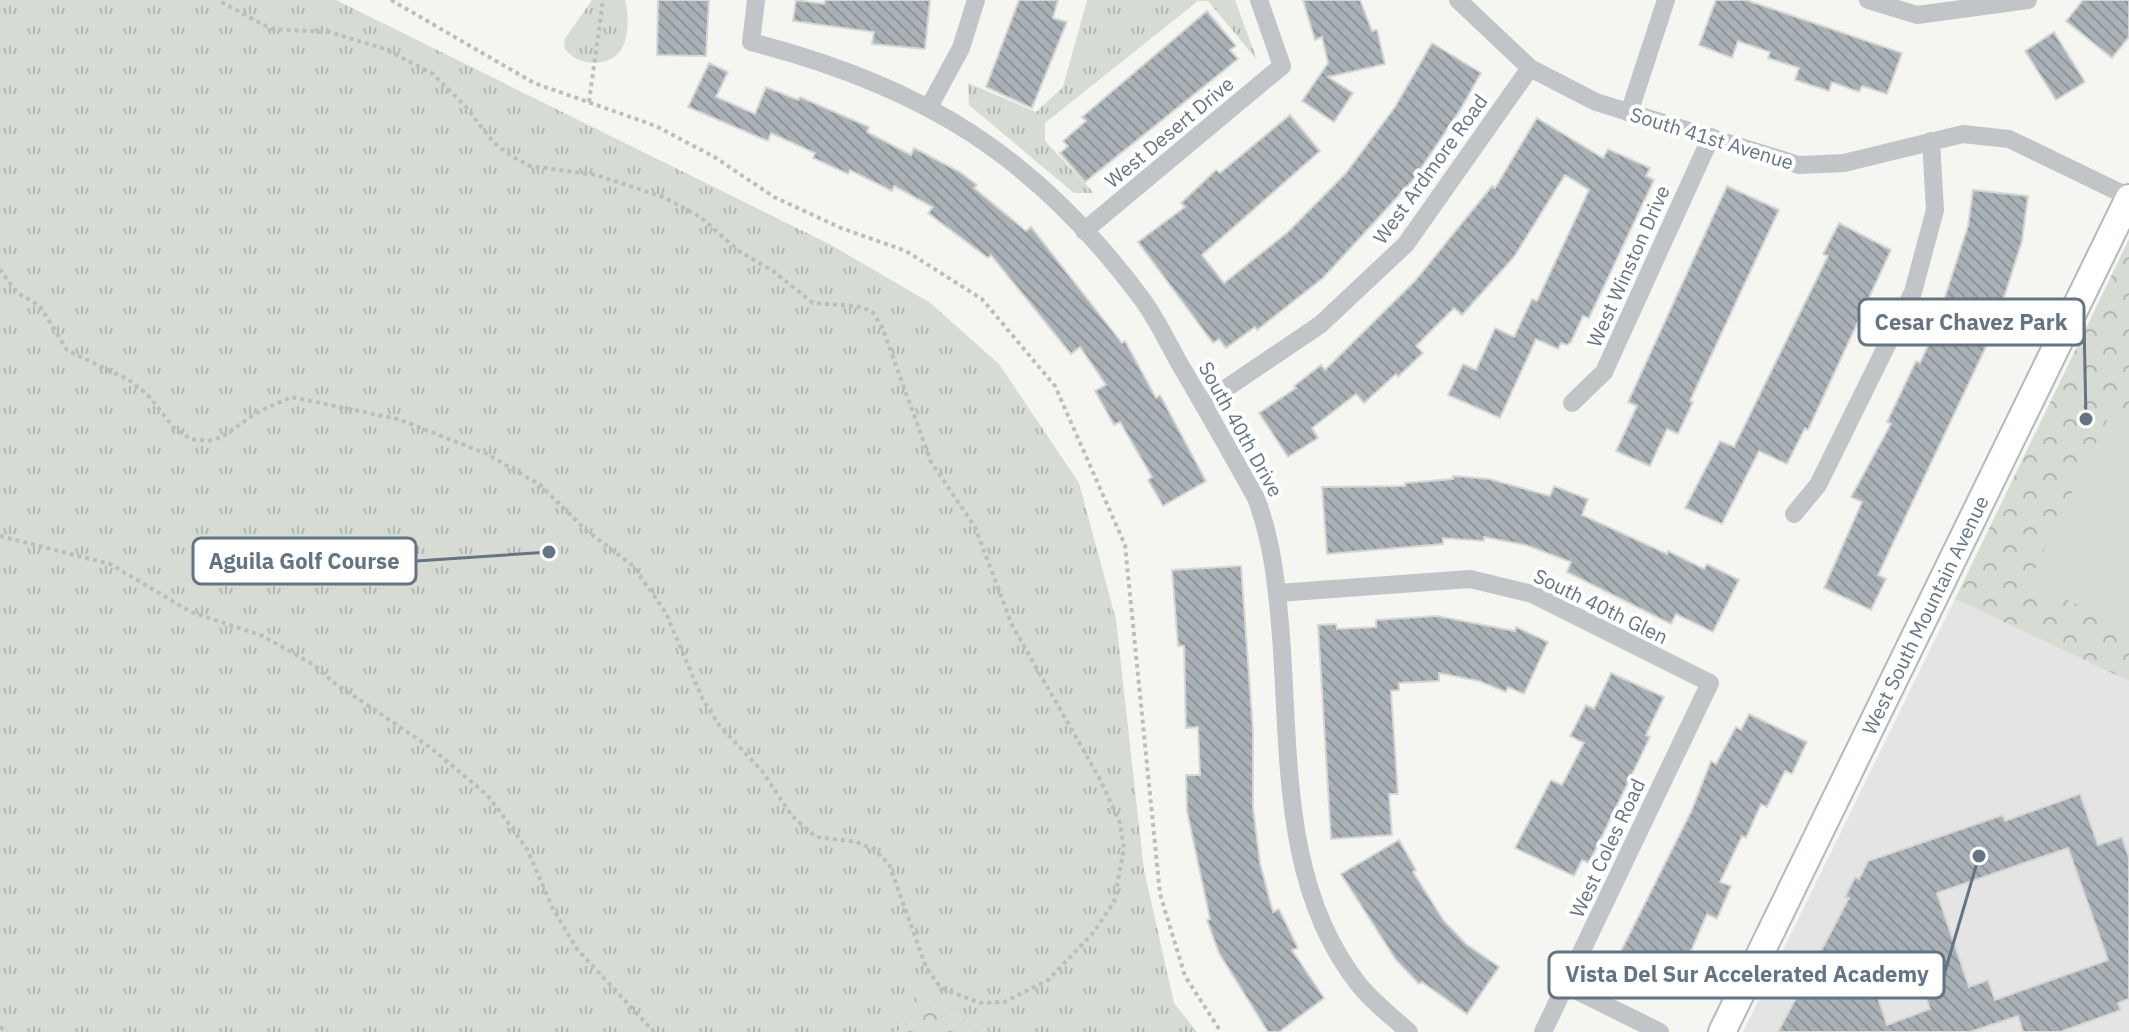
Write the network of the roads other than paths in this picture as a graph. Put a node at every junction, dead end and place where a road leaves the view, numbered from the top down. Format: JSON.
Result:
{"nodes":[{"id":1,"x":756,"y":0,"type":"edge"},
{"id":2,"x":976,"y":0,"type":"edge"},
{"id":3,"x":1259,"y":0,"type":"edge"},
{"id":4,"x":1458,"y":0,"type":"edge"},
{"id":5,"x":1666,"y":0,"type":"edge"},
{"id":6,"x":1868,"y":0,"type":"edge"},
{"id":7,"x":2028,"y":0,"type":"edge"},
{"id":8,"x":1530,"y":68,"type":"junction"},
{"id":9,"x":929,"y":107,"type":"junction"},
{"id":10,"x":1629,"y":113,"type":"junction"},
{"id":11,"x":1711,"y":137,"type":"junction"},
{"id":12,"x":1931,"y":141,"type":"junction"},
{"id":13,"x":2129,"y":198,"type":"edge"},
{"id":14,"x":1084,"y":231,"type":"junction"},
{"id":15,"x":1572,"y":403,"type":"dead end"},
{"id":16,"x":1203,"y":404,"type":"junction"},
{"id":17,"x":1794,"y":514,"type":"dead end"},
{"id":18,"x":1278,"y":593,"type":"junction"},
{"id":19,"x":1710,"y":683,"type":"joint"},
{"id":20,"x":1565,"y":985,"type":"junction"},
{"id":21,"x":1409,"y":1032,"type":"edge"},
{"id":22,"x":1543,"y":1032,"type":"edge"},
{"id":23,"x":1660,"y":1032,"type":"edge"},
{"id":24,"x":1722,"y":1032,"type":"edge"}],
"edges":[{"from":1,"to":9,"type":"street","name":"South 40th Drive"},
{"from":2,"to":9,"type":"street"},
{"from":3,"to":14,"type":"street","name":"West Desert Drive"},
{"from":4,"to":8,"type":"street","name":"South 41st Avenue"},
{"from":5,"to":10,"type":"street"},
{"from":6,"to":7,"type":"street"},
{"from":8,"to":10,"type":"street","name":"South 41st Avenue"},
{"from":8,"to":16,"type":"street","name":"West Ardmore Road"},
{"from":9,"to":14,"type":"street","name":"South 40th Drive"},
{"from":10,"to":11,"type":"street","name":"South 41st Avenue"},
{"from":11,"to":12,"type":"street","name":"South 41st Avenue"},
{"from":11,"to":15,"type":"street","name":"West Winston Drive"},
{"from":12,"to":13,"type":"street","name":"South 41st Avenue"},
{"from":12,"to":17,"type":"street"},
{"from":13,"to":24,"type":"street","name":"West South Mountain Avenue"},
{"from":14,"to":16,"type":"street","name":"South 40th Drive"},
{"from":16,"to":18,"type":"street","name":"South 40th Drive"},
{"from":18,"to":19,"type":"street","name":"South 40th Glen"},
{"from":18,"to":21,"type":"street","name":"South 40th Drive"},
{"from":19,"to":20,"type":"street","name":"West Coles Road"},
{"from":20,"to":22,"type":"street","name":"West Coles Road"},
{"from":20,"to":23,"type":"street"}]}
